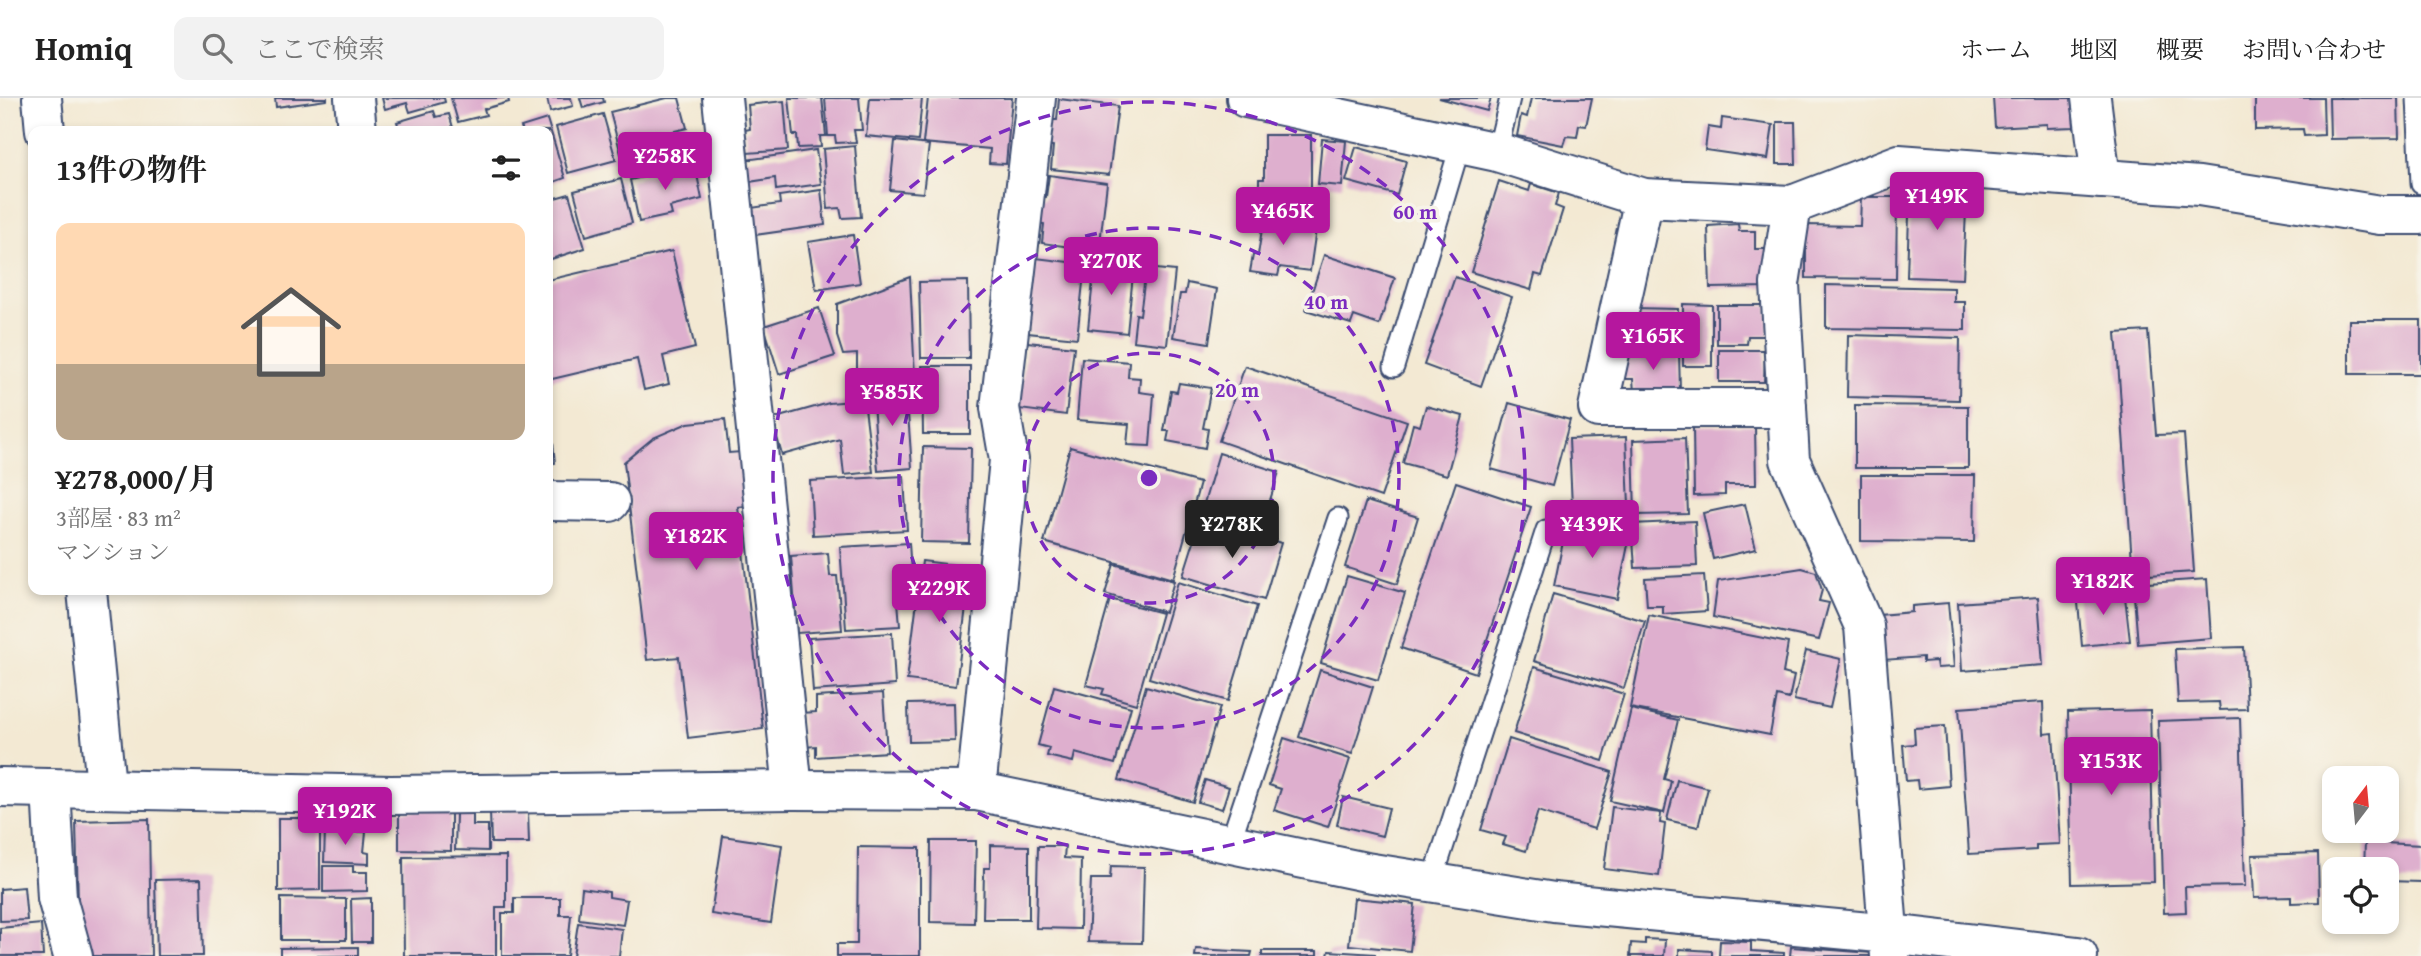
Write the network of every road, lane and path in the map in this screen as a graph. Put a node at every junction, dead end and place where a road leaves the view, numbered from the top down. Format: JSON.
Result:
{"nodes":[{"id":1,"x":42,"y":98,"type":"edge"},
{"id":2,"x":354,"y":98,"type":"edge"},
{"id":3,"x":722,"y":98,"type":"edge"},
{"id":4,"x":1036,"y":98,"type":"edge"},
{"id":5,"x":1246,"y":98,"type":"edge"},
{"id":6,"x":1510,"y":98,"type":"edge"},
{"id":7,"x":2091,"y":98,"type":"edge"},
{"id":8,"x":2417,"y":98,"type":"edge"},
{"id":9,"x":45,"y":126,"type":"edge"},
{"id":10,"x":357,"y":126,"type":"edge"},
{"id":11,"x":1479,"y":148,"type":"junction"},
{"id":12,"x":2101,"y":178,"type":"junction"},
{"id":13,"x":2421,"y":184,"type":"edge"},
{"id":14,"x":1644,"y":198,"type":"junction"},
{"id":15,"x":1792,"y":205,"type":"junction"},
{"id":16,"x":2421,"y":215,"type":"edge"},
{"id":17,"x":1394,"y":367,"type":"dead end"},
{"id":18,"x":1787,"y":408,"type":"junction"},
{"id":19,"x":553,"y":501,"type":"edge"},
{"id":20,"x":610,"y":502,"type":"dead end"},
{"id":21,"x":1338,"y":518,"type":"dead end"},
{"id":22,"x":1546,"y":530,"type":"dead end"},
{"id":23,"x":87,"y":595,"type":"edge"},
{"id":24,"x":105,"y":783,"type":"junction"},
{"id":25,"x":0,"y":787,"type":"edge"},
{"id":26,"x":51,"y":788,"type":"junction"},
{"id":27,"x":793,"y":790,"type":"junction"},
{"id":28,"x":976,"y":791,"type":"junction"},
{"id":29,"x":1230,"y":844,"type":"junction"},
{"id":30,"x":1432,"y":882,"type":"junction"},
{"id":31,"x":1890,"y":945,"type":"edge"},
{"id":32,"x":74,"y":956,"type":"edge"},
{"id":33,"x":2078,"y":956,"type":"edge"}],
"edges":[{"from":1,"to":9,"type":"street"},
{"from":2,"to":10,"type":"street"},
{"from":3,"to":27,"type":"street"},
{"from":4,"to":28,"type":"street"},
{"from":5,"to":11,"type":"street"},
{"from":6,"to":11,"type":"lane"},
{"from":7,"to":12,"type":"street"},
{"from":8,"to":13,"type":"lane"},
{"from":11,"to":14,"type":"street"},
{"from":11,"to":17,"type":"lane"},
{"from":12,"to":15,"type":"street"},
{"from":12,"to":16,"type":"street"},
{"from":14,"to":15,"type":"street"},
{"from":14,"to":18,"type":"street"},
{"from":15,"to":18,"type":"street"},
{"from":18,"to":31,"type":"street"},
{"from":19,"to":20,"type":"street"},
{"from":21,"to":29,"type":"lane"},
{"from":22,"to":30,"type":"lane"},
{"from":23,"to":24,"type":"street"},
{"from":24,"to":26,"type":"street"},
{"from":24,"to":27,"type":"street"},
{"from":25,"to":26,"type":"street"},
{"from":26,"to":32,"type":"street"},
{"from":27,"to":28,"type":"street"},
{"from":28,"to":29,"type":"street"},
{"from":29,"to":30,"type":"street"},
{"from":30,"to":31,"type":"street"},
{"from":31,"to":33,"type":"street"}]}
